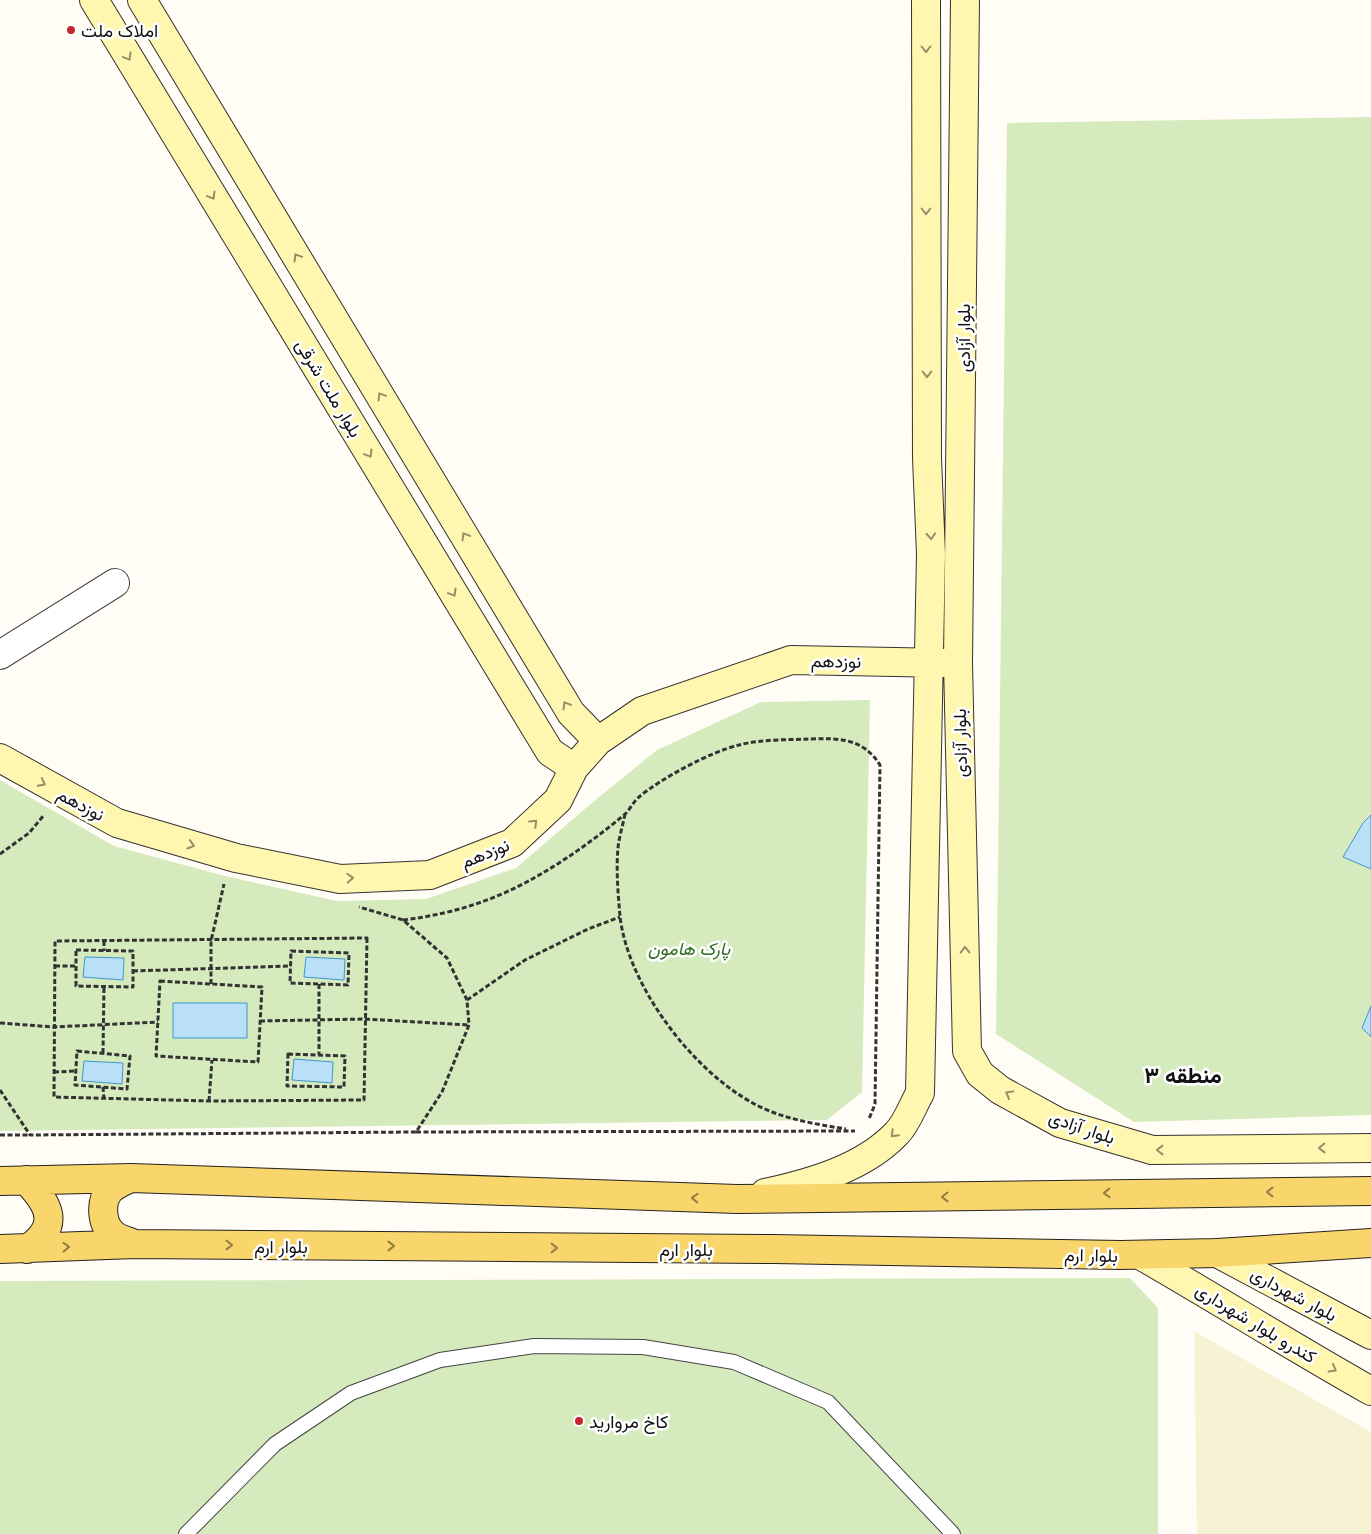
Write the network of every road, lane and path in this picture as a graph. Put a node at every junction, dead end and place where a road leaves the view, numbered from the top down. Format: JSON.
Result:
{"nodes":[{"id":1,"x":94,"y":0,"type":"edge"},
{"id":2,"x":142,"y":0,"type":"edge"},
{"id":3,"x":926,"y":0,"type":"edge"},
{"id":4,"x":965,"y":0,"type":"edge"},
{"id":5,"x":115,"y":583,"type":"dead end"},
{"id":6,"x":0,"y":655,"type":"edge"},
{"id":7,"x":929,"y":663,"type":"junction"},
{"id":8,"x":958,"y":663,"type":"junction"},
{"id":9,"x":598,"y":741,"type":"junction"},
{"id":10,"x":0,"y":758,"type":"edge"},
{"id":11,"x":574,"y":768,"type":"junction"},
{"id":12,"x":49,"y":808,"type":"dead end"},
{"id":13,"x":626,"y":814,"type":"junction"},
{"id":14,"x":0,"y":854,"type":"edge"},
{"id":15,"x":225,"y":876,"type":"dead end"},
{"id":16,"x":356,"y":906,"type":"dead end"},
{"id":17,"x":620,"y":917,"type":"junction"},
{"id":18,"x":403,"y":920,"type":"junction"},
{"id":19,"x":104,"y":941,"type":"junction"},
{"id":20,"x":211,"y":941,"type":"junction"},
{"id":21,"x":104,"y":951,"type":"junction"},
{"id":22,"x":55,"y":966,"type":"junction"},
{"id":23,"x":76,"y":966,"type":"junction"},
{"id":24,"x":291,"y":966,"type":"junction"},
{"id":25,"x":211,"y":969,"type":"junction"},
{"id":26,"x":133,"y":972,"type":"junction"},
{"id":27,"x":211,"y":984,"type":"junction"},
{"id":28,"x":319,"y":984,"type":"junction"},
{"id":29,"x":104,"y":986,"type":"junction"},
{"id":30,"x":467,"y":1000,"type":"junction"},
{"id":31,"x":364,"y":1019,"type":"junction"},
{"id":32,"x":319,"y":1020,"type":"junction"},
{"id":33,"x":260,"y":1021,"type":"junction"},
{"id":34,"x":158,"y":1022,"type":"junction"},
{"id":35,"x":0,"y":1023,"type":"edge"},
{"id":36,"x":104,"y":1024,"type":"junction"},
{"id":37,"x":469,"y":1025,"type":"junction"},
{"id":38,"x":54,"y":1028,"type":"junction"},
{"id":39,"x":103,"y":1054,"type":"junction"},
{"id":40,"x":319,"y":1055,"type":"junction"},
{"id":41,"x":212,"y":1060,"type":"junction"},
{"id":42,"x":76,"y":1071,"type":"junction"},
{"id":43,"x":54,"y":1072,"type":"junction"},
{"id":44,"x":103,"y":1087,"type":"junction"},
{"id":45,"x":0,"y":1090,"type":"edge"},
{"id":46,"x":104,"y":1099,"type":"junction"},
{"id":47,"x":210,"y":1101,"type":"junction"},
{"id":48,"x":856,"y":1131,"type":"junction"},
{"id":49,"x":416,"y":1132,"type":"junction"},
{"id":50,"x":0,"y":1135,"type":"edge"},
{"id":51,"x":30,"y":1135,"type":"junction"},
{"id":52,"x":1371,"y":1148,"type":"edge"},
{"id":53,"x":131,"y":1178,"type":"junction"},
{"id":54,"x":13,"y":1180,"type":"edge"},
{"id":55,"x":1371,"y":1191,"type":"edge"},
{"id":56,"x":738,"y":1199,"type":"junction"},
{"id":57,"x":1371,"y":1243,"type":"edge"},
{"id":58,"x":135,"y":1244,"type":"junction"},
{"id":59,"x":0,"y":1249,"type":"edge"},
{"id":60,"x":27,"y":1249,"type":"junction"},
{"id":61,"x":1217,"y":1252,"type":"junction"},
{"id":62,"x":1140,"y":1255,"type":"junction"},
{"id":63,"x":1371,"y":1334,"type":"edge"},
{"id":64,"x":1371,"y":1391,"type":"edge"},
{"id":65,"x":186,"y":1534,"type":"edge"},
{"id":66,"x":953,"y":1534,"type":"edge"}],
"edges":[{"from":1,"to":11,"type":"street","name":"بلوار ملت شرقی","one_way":true},
{"from":9,"to":2,"type":"street","one_way":true},
{"from":3,"to":7,"type":"street","name":"بلوار آزادی","one_way":true},
{"from":4,"to":8,"type":"street","name":"بلوار آزادی"},
{"from":5,"to":6,"type":"street"},
{"from":7,"to":8,"type":"street","name":"نوزدهم"},
{"from":7,"to":9,"type":"street","name":"نوزدهم"},
{"from":7,"to":56,"type":"street","name":"بلوار آزادی","one_way":true},
{"from":52,"to":8,"type":"street","name":"بلوار آزادی","one_way":true},
{"from":9,"to":11,"type":"street","name":"نوزدهم"},
{"from":10,"to":11,"type":"street","name":"نوزدهم","one_way":true},
{"from":12,"to":14,"type":"path"},
{"from":13,"to":17,"type":"path"},
{"from":13,"to":18,"type":"path"},
{"from":13,"to":48,"type":"path"},
{"from":15,"to":20,"type":"path"},
{"from":16,"to":18,"type":"path"},
{"from":17,"to":30,"type":"path"},
{"from":17,"to":48,"type":"path"},
{"from":18,"to":30,"type":"path"},
{"from":19,"to":20,"type":"path"},
{"from":19,"to":21,"type":"path"},
{"from":19,"to":22,"type":"path"},
{"from":20,"to":25,"type":"path"},
{"from":20,"to":31,"type":"path"},
{"from":21,"to":23,"type":"path"},
{"from":21,"to":26,"type":"path"},
{"from":22,"to":23,"type":"path"},
{"from":22,"to":38,"type":"path"},
{"from":23,"to":29,"type":"path"},
{"from":24,"to":25,"type":"path"},
{"from":24,"to":28,"type":"path"},
{"from":24,"to":28,"type":"path"},
{"from":25,"to":26,"type":"path"},
{"from":25,"to":27,"type":"path"},
{"from":26,"to":29,"type":"path"},
{"from":27,"to":33,"type":"path"},
{"from":27,"to":34,"type":"path"},
{"from":28,"to":32,"type":"path"},
{"from":29,"to":36,"type":"path"},
{"from":30,"to":37,"type":"path"},
{"from":31,"to":32,"type":"path"},
{"from":31,"to":37,"type":"path"},
{"from":31,"to":47,"type":"path"},
{"from":32,"to":33,"type":"path"},
{"from":32,"to":40,"type":"path"},
{"from":33,"to":41,"type":"path"},
{"from":34,"to":36,"type":"path"},
{"from":34,"to":41,"type":"path"},
{"from":35,"to":38,"type":"path"},
{"from":36,"to":38,"type":"path"},
{"from":36,"to":39,"type":"path"},
{"from":37,"to":49,"type":"path"},
{"from":38,"to":43,"type":"path"},
{"from":39,"to":42,"type":"path"},
{"from":39,"to":44,"type":"path"},
{"from":40,"to":40,"type":"path"},
{"from":41,"to":47,"type":"path"},
{"from":42,"to":43,"type":"path"},
{"from":42,"to":44,"type":"path"},
{"from":43,"to":46,"type":"path"},
{"from":44,"to":46,"type":"path"},
{"from":45,"to":51,"type":"path"},
{"from":46,"to":47,"type":"path"},
{"from":48,"to":49,"type":"path"},
{"from":49,"to":51,"type":"path"},
{"from":50,"to":51,"type":"path"},
{"from":53,"to":54,"type":"main road"},
{"from":56,"to":53,"type":"main road","one_way":true},
{"from":53,"to":58,"type":"main road"},
{"from":54,"to":60,"type":"main road"},
{"from":55,"to":56,"type":"main road","one_way":true},
{"from":57,"to":61,"type":"main road","name":"بلوار ارم"},
{"from":60,"to":58,"type":"main road","name":"بلوار ارم","one_way":true},
{"from":58,"to":62,"type":"main road","name":"بلوار ارم","one_way":true},
{"from":59,"to":60,"type":"main road","name":"بلوار ارم"},
{"from":61,"to":62,"type":"main road","name":"بلوار ارم"},
{"from":61,"to":63,"type":"street","name":"بلوار شهرداری"},
{"from":62,"to":64,"type":"street","name":"کندرو بلوار شهرداری","one_way":true},
{"from":65,"to":66,"type":"lane"}]}
